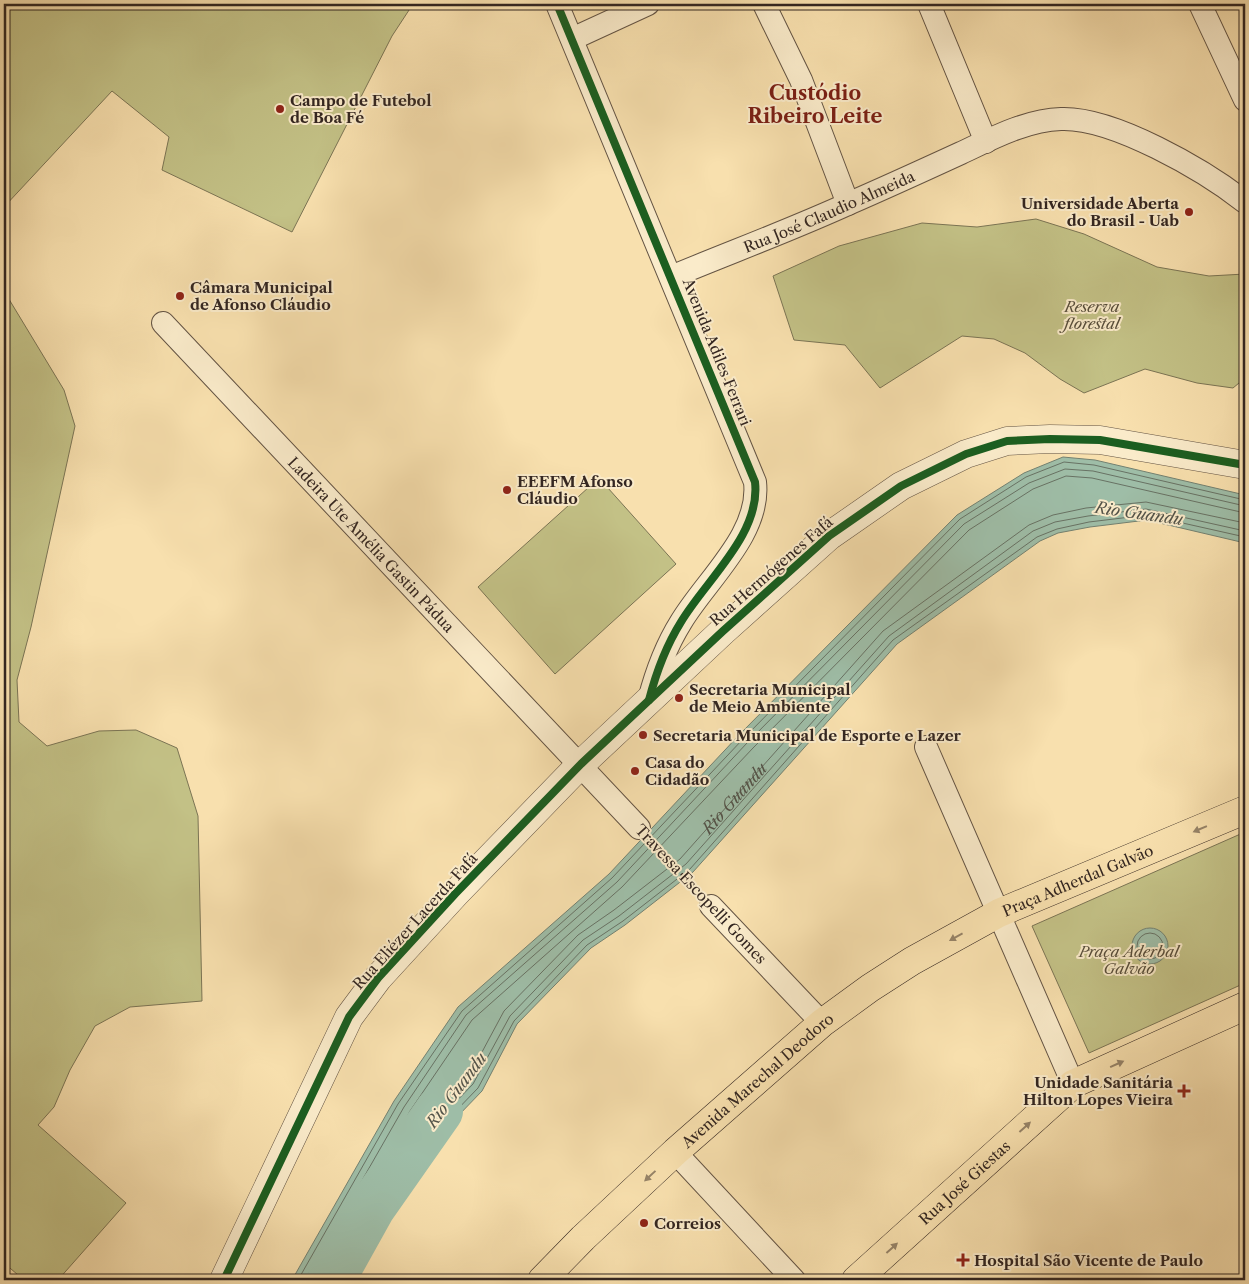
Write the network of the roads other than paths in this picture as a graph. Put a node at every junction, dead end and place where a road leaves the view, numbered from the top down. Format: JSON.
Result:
{"nodes":[{"id":1,"x":557,"y":4,"type":"edge"},
{"id":2,"x":648,"y":4,"type":"edge"},
{"id":3,"x":764,"y":4,"type":"edge"},
{"id":4,"x":929,"y":4,"type":"edge"},
{"id":5,"x":1200,"y":4,"type":"edge"},
{"id":6,"x":572,"y":39,"type":"junction"},
{"id":7,"x":1238,"y":62,"type":"edge"},
{"id":8,"x":1245,"y":100,"type":"edge"},
{"id":9,"x":986,"y":142,"type":"junction"},
{"id":10,"x":1245,"y":202,"type":"edge"},
{"id":11,"x":848,"y":204,"type":"junction"},
{"id":12,"x":671,"y":277,"type":"junction"},
{"id":13,"x":163,"y":322,"type":"dead end"},
{"id":14,"x":1245,"y":465,"type":"edge"},
{"id":15,"x":649,"y":700,"type":"junction"},
{"id":16,"x":926,"y":747,"type":"dead end"},
{"id":17,"x":581,"y":764,"type":"junction"},
{"id":18,"x":1245,"y":810,"type":"edge"},
{"id":19,"x":639,"y":828,"type":"road end"},
{"id":20,"x":711,"y":906,"type":"road end"},
{"id":21,"x":999,"y":913,"type":"junction"},
{"id":22,"x":1245,"y":1006,"type":"edge"},
{"id":23,"x":822,"y":1023,"type":"junction"},
{"id":24,"x":1073,"y":1084,"type":"junction"},
{"id":25,"x":675,"y":1152,"type":"junction"},
{"id":26,"x":224,"y":1280,"type":"edge"},
{"id":27,"x":542,"y":1280,"type":"edge"},
{"id":28,"x":794,"y":1280,"type":"edge"},
{"id":29,"x":856,"y":1280,"type":"edge"}],
"edges":[{"from":1,"to":6,"type":"street","name":"Avenida Adiles Ferrari"},
{"from":2,"to":6,"type":"street"},
{"from":3,"to":11,"type":"street"},
{"from":4,"to":9,"type":"street"},
{"from":5,"to":7,"type":"street"},
{"from":6,"to":12,"type":"street","name":"Avenida Adiles Ferrari"},
{"from":7,"to":8,"type":"street"},
{"from":9,"to":10,"type":"street","name":"Rua José Claudio Almeida"},
{"from":9,"to":11,"type":"street","name":"Rua José Claudio Almeida"},
{"from":11,"to":12,"type":"street","name":"Rua José Claudio Almeida"},
{"from":12,"to":15,"type":"street","name":"Avenida Adiles Ferrari"},
{"from":13,"to":17,"type":"street","name":"Ladeira Ute Amélia Gastin Pádua"},
{"from":14,"to":15,"type":"street","name":"Rua Hermógenes Fafá"},
{"from":15,"to":17,"type":"street","name":"Rua Hermógenes Fafá"},
{"from":16,"to":21,"type":"street"},
{"from":17,"to":19,"type":"street","name":"Travessa Escopelli Gomes"},
{"from":17,"to":26,"type":"street","name":"Rua Eliézer Lacerda Fafá"},
{"from":18,"to":21,"type":"main road","name":"Praça Adherdal Galvão","one_way":true},
{"from":20,"to":23,"type":"street","name":"Travessa Escopelli Gomes"},
{"from":21,"to":23,"type":"main road","name":"Avenida Marechal Deodoro","one_way":true},
{"from":21,"to":24,"type":"street","name":"Praça Adherdal Galvão"},
{"from":24,"to":22,"type":"main road","name":"Rua José Giestas","one_way":true},
{"from":23,"to":25,"type":"main road","name":"Avenida Marechal Deodoro"},
{"from":29,"to":24,"type":"main road","name":"Rua José Giestas","one_way":true},
{"from":25,"to":27,"type":"main road","name":"Avenida Marechal Deodoro","one_way":true},
{"from":25,"to":28,"type":"street"}]}
